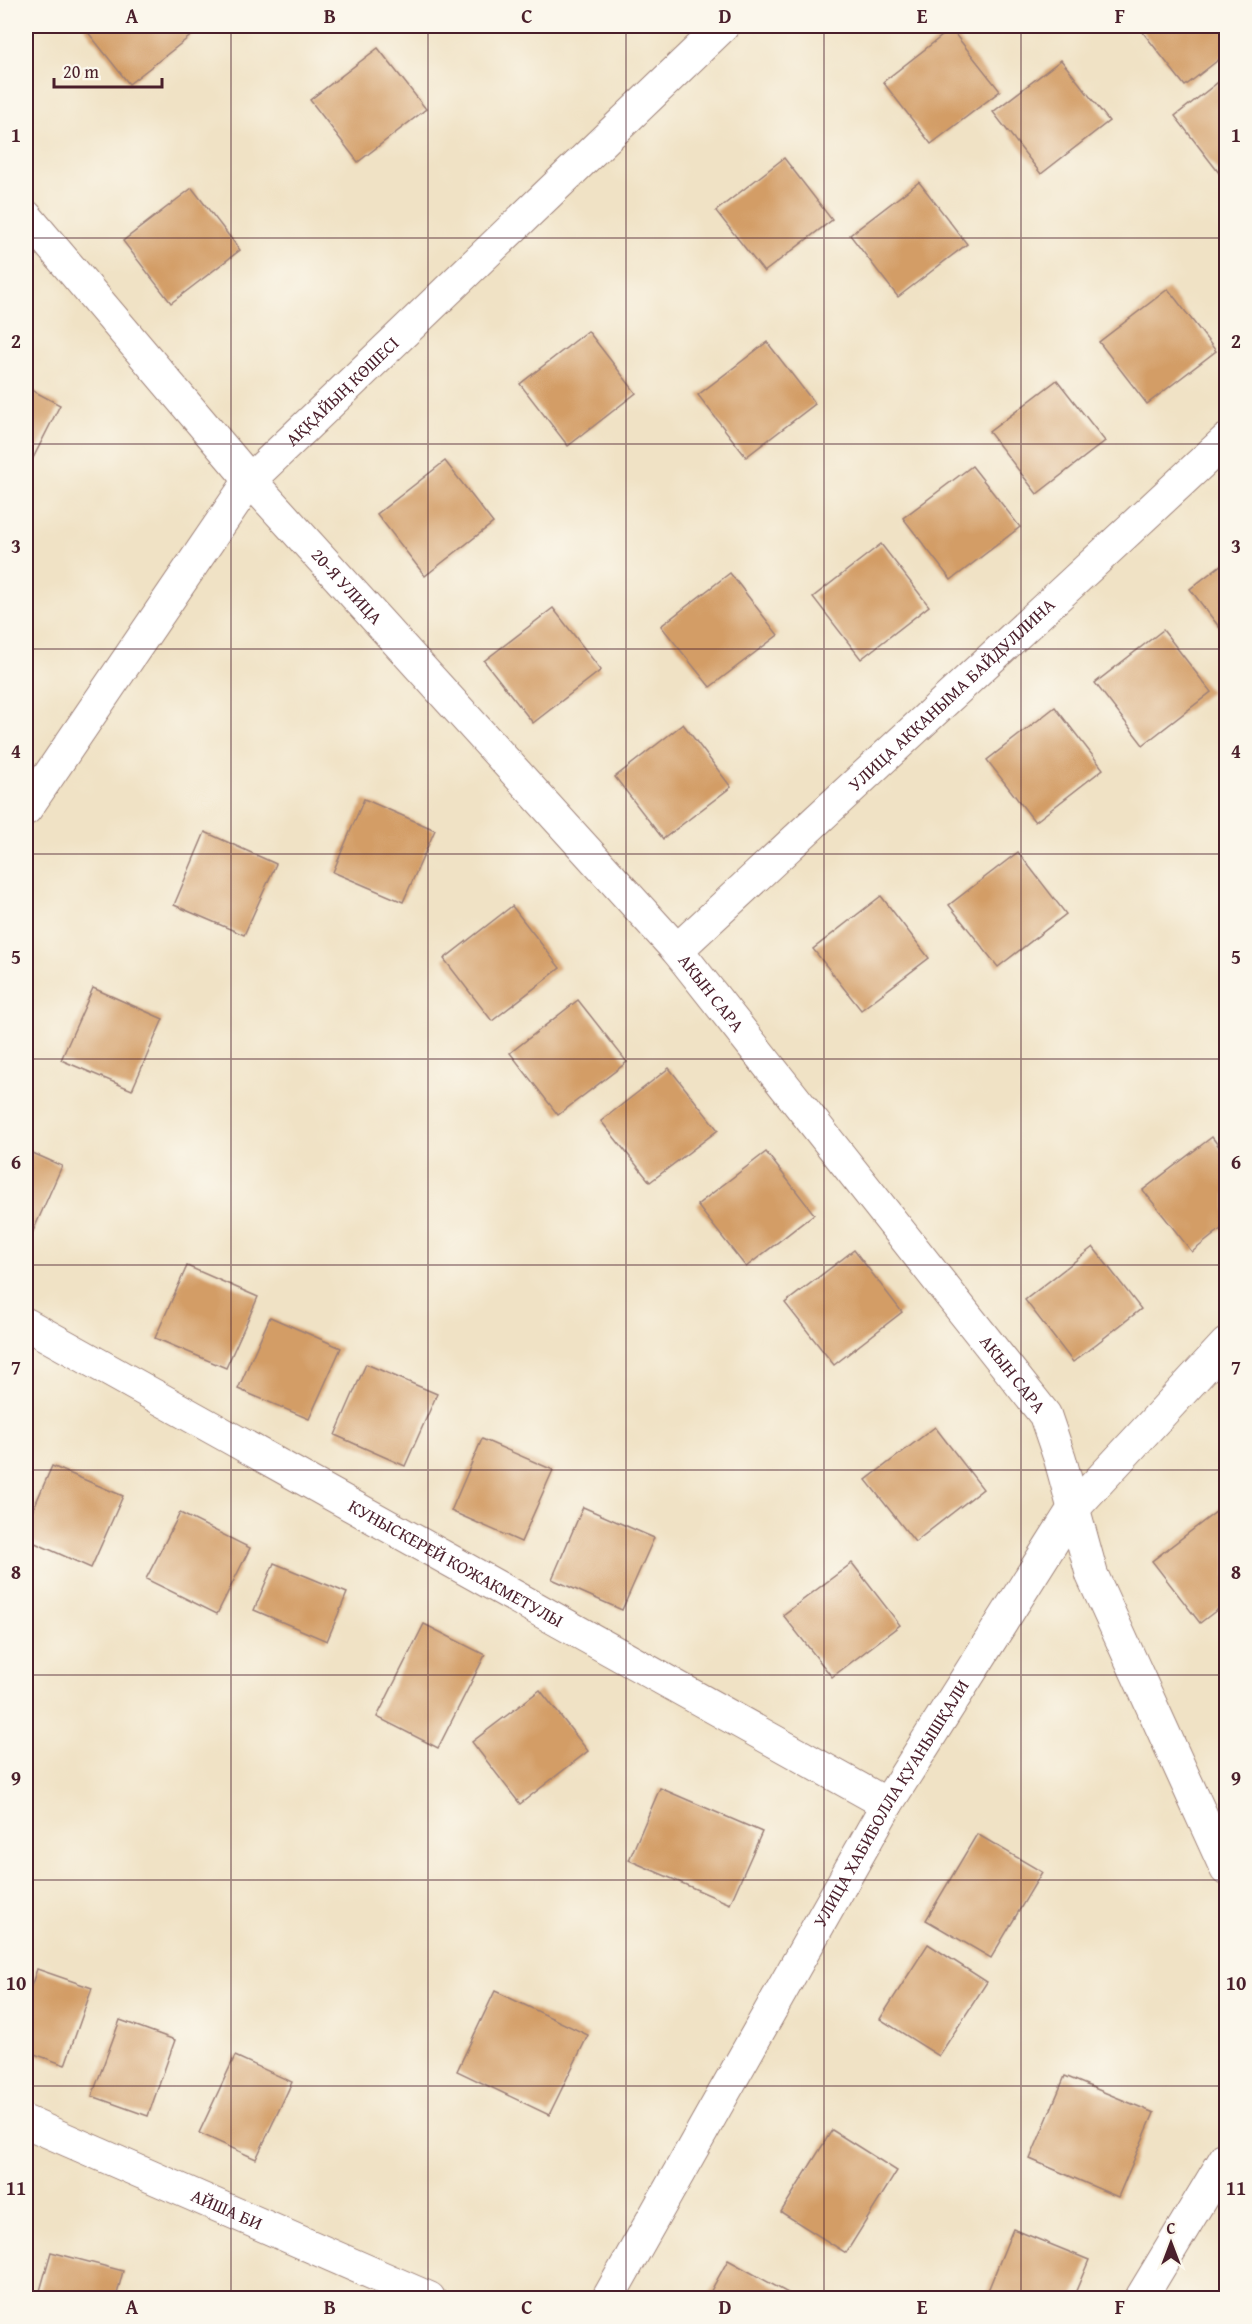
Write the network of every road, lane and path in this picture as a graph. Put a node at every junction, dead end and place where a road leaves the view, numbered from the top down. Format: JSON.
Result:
{"nodes":[{"id":1,"x":723,"y":26,"type":"edge"},
{"id":2,"x":26,"y":216,"type":"edge"},
{"id":3,"x":1227,"y":440,"type":"edge"},
{"id":4,"x":250,"y":480,"type":"junction"},
{"id":5,"x":26,"y":809,"type":"edge"},
{"id":6,"x":677,"y":950,"type":"junction"},
{"id":7,"x":26,"y":1324,"type":"edge"},
{"id":8,"x":1227,"y":1344,"type":"edge"},
{"id":9,"x":1074,"y":1509,"type":"junction"},
{"id":10,"x":887,"y":1804,"type":"junction"},
{"id":11,"x":1227,"y":1869,"type":"edge"},
{"id":12,"x":26,"y":2122,"type":"edge"},
{"id":13,"x":1227,"y":2157,"type":"edge"},
{"id":14,"x":429,"y":2298,"type":"edge"},
{"id":15,"x":608,"y":2298,"type":"edge"},
{"id":16,"x":1141,"y":2298,"type":"edge"}],
"edges":[{"from":1,"to":4,"type":"street","name":"АҚҚАЙЫҢ КӨШЕСІ"},
{"from":2,"to":4,"type":"street","name":"20-Я УЛИЦА"},
{"from":3,"to":6,"type":"street","name":"УЛИЦА АККАНЫМА БАЙДУЛЛИНА"},
{"from":4,"to":5,"type":"street","name":"АҚҚАЙЫҢ КӨШЕСІ"},
{"from":4,"to":6,"type":"street","name":"20-Я УЛИЦА"},
{"from":6,"to":9,"type":"street","name":"АКЫН САРА"},
{"from":7,"to":10,"type":"street","name":"КУНЫСКЕРЕЙ КОЖАКМЕТУЛЫ"},
{"from":8,"to":9,"type":"street","name":"УЛИЦА ХАБИБОЛЛА ҚУАНЫШҚАЛИ"},
{"from":9,"to":10,"type":"street","name":"УЛИЦА ХАБИБОЛЛА ҚУАНЫШҚАЛИ"},
{"from":9,"to":11,"type":"street","name":"АКЫН САРА"},
{"from":10,"to":15,"type":"street","name":"УЛИЦА ХАБИБОЛЛА ҚУАНЫШҚАЛИ"},
{"from":12,"to":14,"type":"street","name":"АЙША БИ"},
{"from":13,"to":16,"type":"street"}]}
